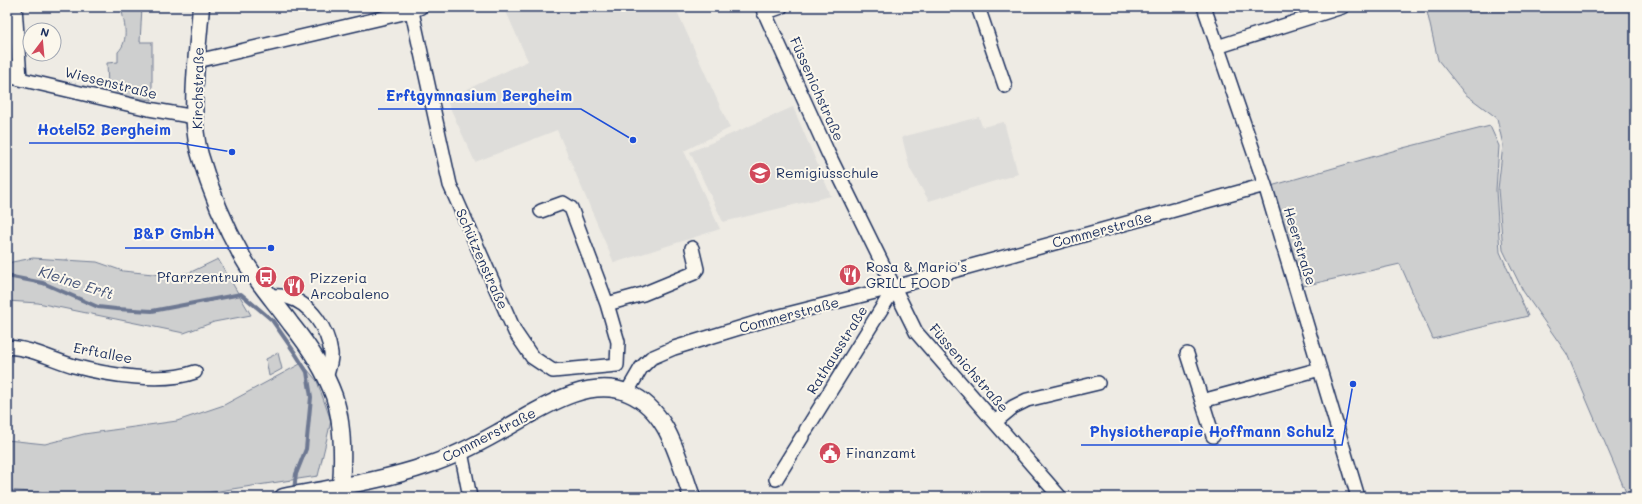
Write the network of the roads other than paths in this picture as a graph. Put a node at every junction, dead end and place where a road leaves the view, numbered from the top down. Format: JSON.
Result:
{"nodes":[{"id":1,"x":15,"y":7,"type":"edge"},
{"id":2,"x":201,"y":7,"type":"edge"},
{"id":3,"x":781,"y":7,"type":"edge"},
{"id":4,"x":978,"y":7,"type":"edge"},
{"id":5,"x":1204,"y":7,"type":"edge"},
{"id":6,"x":1342,"y":7,"type":"edge"},
{"id":7,"x":414,"y":8,"type":"edge"},
{"id":8,"x":763,"y":10,"type":"edge"},
{"id":9,"x":1217,"y":47,"type":"junction"},
{"id":10,"x":197,"y":61,"type":"junction"},
{"id":11,"x":14,"y":77,"type":"edge"},
{"id":12,"x":1005,"y":86,"type":"dead end"},
{"id":13,"x":195,"y":117,"type":"junction"},
{"id":14,"x":1265,"y":185,"type":"junction"},
{"id":15,"x":541,"y":211,"type":"dead end"},
{"id":16,"x":692,"y":248,"type":"dead end"},
{"id":17,"x":895,"y":287,"type":"junction"},
{"id":18,"x":269,"y":296,"type":"junction"},
{"id":19,"x":607,"y":304,"type":"junction"},
{"id":20,"x":7,"y":347,"type":"edge"},
{"id":21,"x":1187,"y":354,"type":"dead end"},
{"id":22,"x":1320,"y":370,"type":"junction"},
{"id":23,"x":195,"y":372,"type":"dead end"},
{"id":24,"x":326,"y":378,"type":"junction"},
{"id":25,"x":1098,"y":384,"type":"dead end"},
{"id":26,"x":627,"y":392,"type":"junction"},
{"id":27,"x":1202,"y":401,"type":"junction"},
{"id":28,"x":995,"y":422,"type":"junction"},
{"id":29,"x":1213,"y":436,"type":"dead end"},
{"id":30,"x":461,"y":452,"type":"junction"},
{"id":31,"x":776,"y":479,"type":"dead end"},
{"id":32,"x":340,"y":492,"type":"edge"},
{"id":33,"x":284,"y":497,"type":"edge"},
{"id":34,"x":470,"y":497,"type":"edge"},
{"id":35,"x":692,"y":497,"type":"edge"},
{"id":36,"x":1060,"y":497,"type":"edge"},
{"id":37,"x":1358,"y":497,"type":"edge"}],
"edges":[{"from":1,"to":11,"type":"street","name":"Wiesenstraße"},
{"from":2,"to":10,"type":"main road","name":"Kirchstraße"},
{"from":3,"to":8,"type":"street"},
{"from":4,"to":12,"type":"street"},
{"from":5,"to":9,"type":"street","name":"Heerstraße"},
{"from":6,"to":9,"type":"street"},
{"from":7,"to":10,"type":"street"},
{"from":7,"to":19,"type":"street","name":"Schützenstraße"},
{"from":8,"to":17,"type":"street","name":"Füssenichstraße"},
{"from":9,"to":14,"type":"street","name":"Heerstraße"},
{"from":10,"to":13,"type":"main road","name":"Kirchstraße"},
{"from":11,"to":13,"type":"street","name":"Wiesenstraße"},
{"from":13,"to":18,"type":"main road","name":"Kirchstraße"},
{"from":14,"to":17,"type":"street","name":"Commerstraße"},
{"from":14,"to":22,"type":"street","name":"Heerstraße"},
{"from":15,"to":19,"type":"street"},
{"from":16,"to":19,"type":"street"},
{"from":17,"to":26,"type":"street","name":"Commerstraße"},
{"from":17,"to":28,"type":"street","name":"Füssenichstraße"},
{"from":17,"to":31,"type":"street","name":"Rathausstraße"},
{"from":18,"to":24,"type":"main road","name":"Kirchstraße"},
{"from":18,"to":24,"type":"street"},
{"from":20,"to":23,"type":"street","name":"Erftallee"},
{"from":21,"to":27,"type":"street"},
{"from":22,"to":27,"type":"street"},
{"from":22,"to":37,"type":"street","name":"Heerstraße"},
{"from":24,"to":32,"type":"main road","name":"Kirchstraße"},
{"from":25,"to":28,"type":"street"},
{"from":26,"to":30,"type":"main road","name":"Commerstraße"},
{"from":26,"to":35,"type":"main road"},
{"from":27,"to":29,"type":"street"},
{"from":28,"to":36,"type":"street","name":"Füssenichstraße"},
{"from":30,"to":32,"type":"main road","name":"Commerstraße"},
{"from":30,"to":34,"type":"street"},
{"from":32,"to":33,"type":"main road","name":"Commerstraße"}]}
